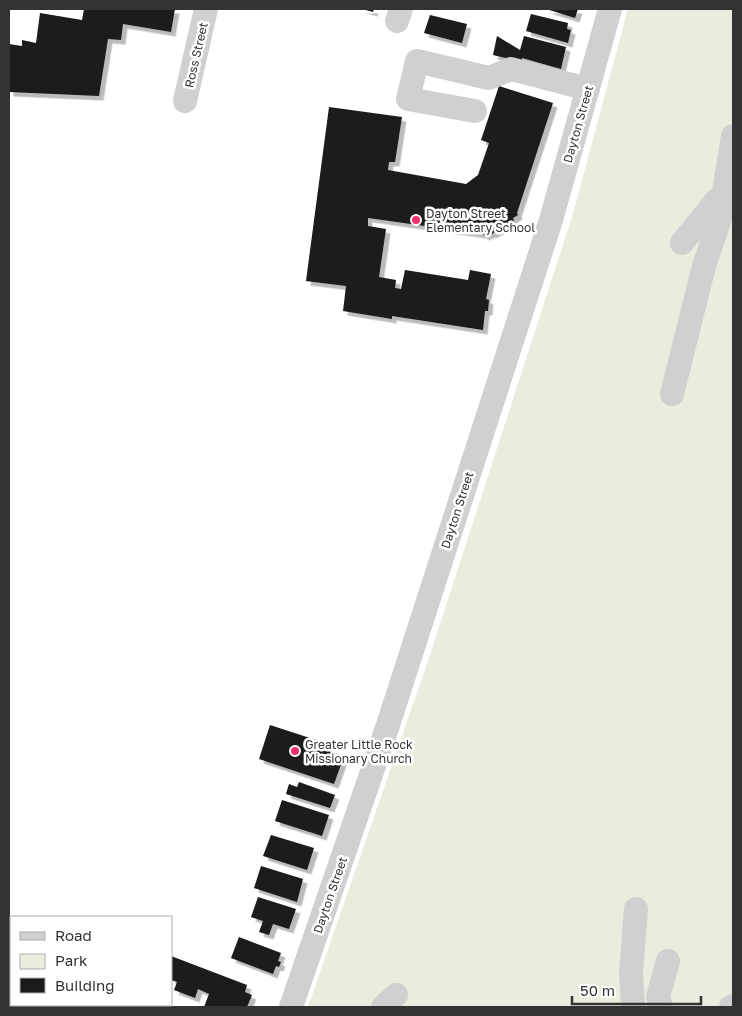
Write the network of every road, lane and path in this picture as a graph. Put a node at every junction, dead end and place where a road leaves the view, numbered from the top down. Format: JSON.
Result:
{"nodes":[{"id":1,"x":206,"y":9,"type":"edge"},
{"id":2,"x":610,"y":9,"type":"edge"},
{"id":3,"x":588,"y":89,"type":"junction"},
{"id":4,"x":185,"y":101,"type":"dead end"},
{"id":5,"x":475,"y":111,"type":"dead end"},
{"id":6,"x":733,"y":136,"type":"edge"},
{"id":7,"x":723,"y":197,"type":"junction"},
{"id":8,"x":682,"y":243,"type":"dead end"},
{"id":9,"x":672,"y":394,"type":"dead end"},
{"id":10,"x":636,"y":909,"type":"dead end"},
{"id":11,"x":668,"y":961,"type":"dead end"},
{"id":12,"x":291,"y":1007,"type":"edge"},
{"id":13,"x":634,"y":1007,"type":"edge"},
{"id":14,"x":661,"y":1007,"type":"edge"}],
"edges":[{"from":1,"to":4,"type":"street","name":"Ross Street"},
{"from":2,"to":3,"type":"street","name":"Dayton Street"},
{"from":3,"to":5,"type":"street"},
{"from":3,"to":12,"type":"street","name":"Dayton Street"},
{"from":6,"to":7,"type":"street"},
{"from":7,"to":8,"type":"street"},
{"from":7,"to":9,"type":"street"},
{"from":10,"to":13,"type":"street"},
{"from":11,"to":14,"type":"street"}]}
